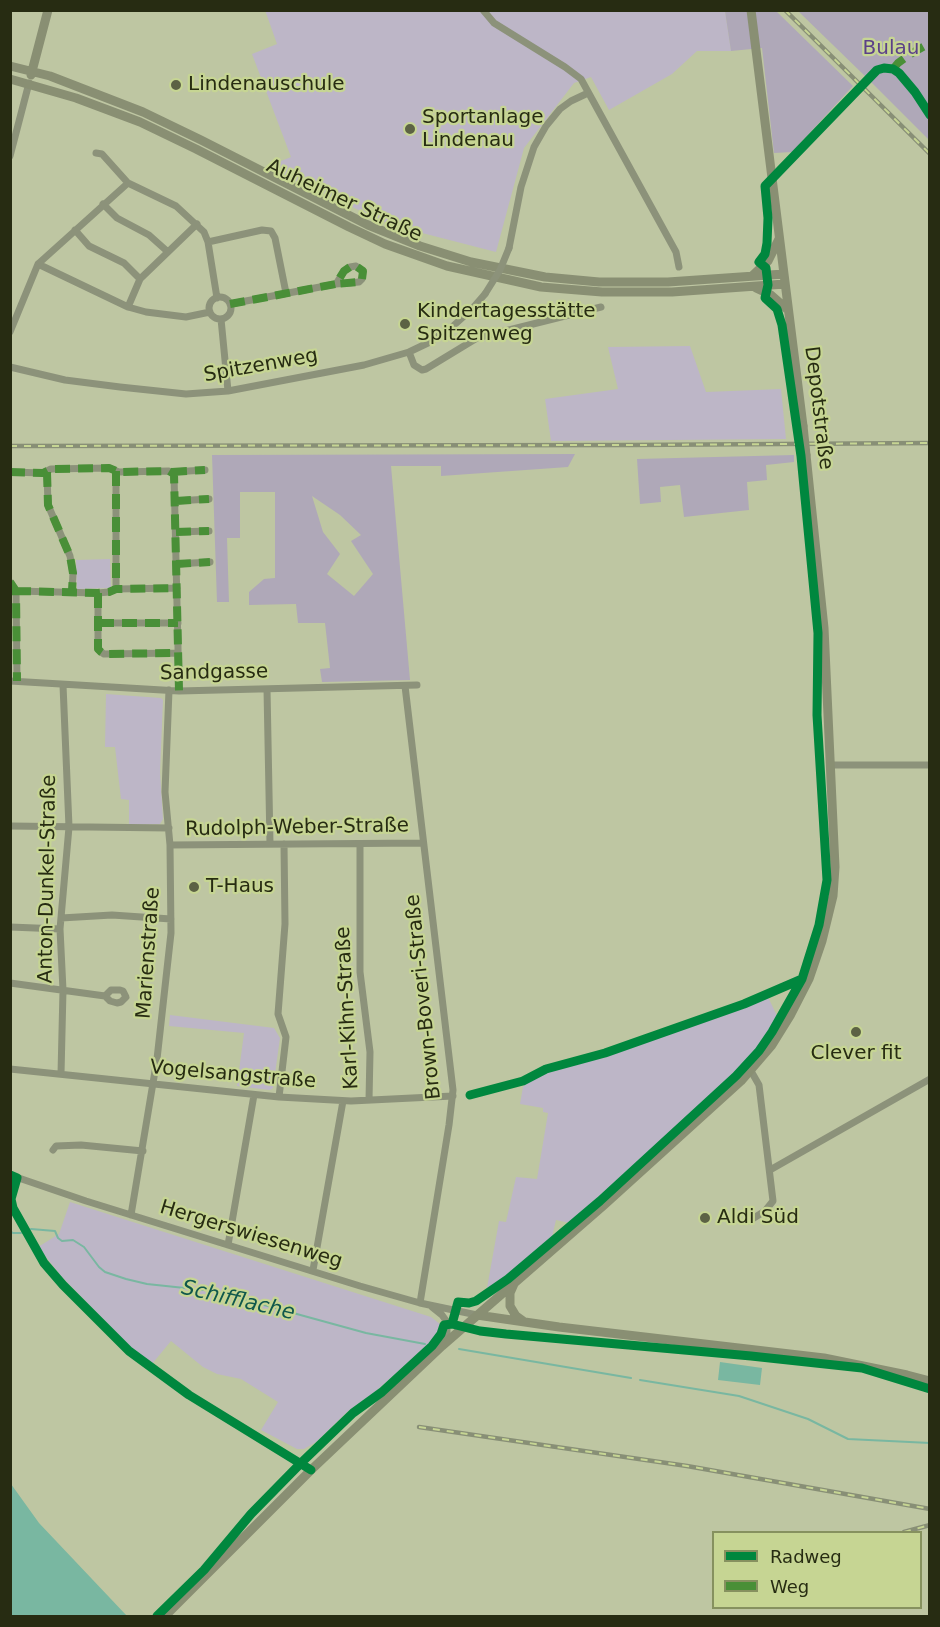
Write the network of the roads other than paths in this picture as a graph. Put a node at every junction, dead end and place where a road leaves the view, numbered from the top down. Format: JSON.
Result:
{"nodes":[{"id":1,"x":48,"y":10,"type":"edge"},
{"id":2,"x":483,"y":10,"type":"edge"},
{"id":3,"x":752,"y":10,"type":"edge"},
{"id":4,"x":10,"y":66,"type":"edge"},
{"id":5,"x":32,"y":71,"type":"junction"},
{"id":6,"x":10,"y":79,"type":"edge"},
{"id":7,"x":29,"y":83,"type":"junction"},
{"id":8,"x":588,"y":93,"type":"junction"},
{"id":9,"x":96,"y":153,"type":"dead end"},
{"id":10,"x":10,"y":156,"type":"edge"},
{"id":11,"x":128,"y":183,"type":"junction"},
{"id":12,"x":104,"y":204,"type":"junction"},
{"id":13,"x":197,"y":225,"type":"junction"},
{"id":14,"x":75,"y":230,"type":"junction"},
{"id":15,"x":779,"y":239,"type":"junction"},
{"id":16,"x":208,"y":242,"type":"junction"},
{"id":17,"x":168,"y":252,"type":"junction"},
{"id":18,"x":38,"y":264,"type":"junction"},
{"id":19,"x":679,"y":267,"type":"dead end"},
{"id":20,"x":752,"y":276,"type":"junction"},
{"id":21,"x":140,"y":279,"type":"junction"},
{"id":22,"x":784,"y":279,"type":"junction"},
{"id":23,"x":336,"y":284,"type":"dead end"},
{"id":24,"x":752,"y":286,"type":"junction"},
{"id":25,"x":286,"y":293,"type":"junction"},
{"id":26,"x":217,"y":298,"type":"junction"},
{"id":27,"x":230,"y":304,"type":"junction"},
{"id":28,"x":128,"y":307,"type":"junction"},
{"id":29,"x":601,"y":307,"type":"dead end"},
{"id":30,"x":788,"y":310,"type":"junction"},
{"id":31,"x":210,"y":312,"type":"junction"},
{"id":32,"x":221,"y":319,"type":"junction"},
{"id":33,"x":10,"y":332,"type":"edge"},
{"id":34,"x":409,"y":352,"type":"junction"},
{"id":35,"x":10,"y":368,"type":"edge"},
{"id":36,"x":228,"y":391,"type":"junction"},
{"id":37,"x":205,"y":470,"type":"dead end"},
{"id":38,"x":116,"y":471,"type":"junction"},
{"id":39,"x":10,"y":472,"type":"edge"},
{"id":40,"x":47,"y":472,"type":"junction"},
{"id":41,"x":172,"y":472,"type":"junction"},
{"id":42,"x":209,"y":499,"type":"dead end"},
{"id":43,"x":176,"y":501,"type":"junction"},
{"id":44,"x":209,"y":531,"type":"dead end"},
{"id":45,"x":176,"y":532,"type":"junction"},
{"id":46,"x":210,"y":562,"type":"dead end"},
{"id":47,"x":177,"y":564,"type":"junction"},
{"id":48,"x":10,"y":582,"type":"edge"},
{"id":49,"x":177,"y":588,"type":"junction"},
{"id":50,"x":116,"y":589,"type":"junction"},
{"id":51,"x":16,"y":591,"type":"junction"},
{"id":52,"x":72,"y":591,"type":"junction"},
{"id":53,"x":98,"y":593,"type":"junction"},
{"id":54,"x":99,"y":623,"type":"junction"},
{"id":55,"x":178,"y":623,"type":"junction"},
{"id":56,"x":178,"y":653,"type":"junction"},
{"id":57,"x":14,"y":681,"type":"edge"},
{"id":58,"x":63,"y":685,"type":"junction"},
{"id":59,"x":417,"y":685,"type":"dead end"},
{"id":60,"x":405,"y":686,"type":"junction"},
{"id":61,"x":267,"y":689,"type":"junction"},
{"id":62,"x":169,"y":690,"type":"junction"},
{"id":63,"x":179,"y":691,"type":"junction"},
{"id":64,"x":830,"y":765,"type":"junction"},
{"id":65,"x":930,"y":765,"type":"edge"},
{"id":66,"x":10,"y":826,"type":"edge"},
{"id":67,"x":69,"y":827,"type":"junction"},
{"id":68,"x":169,"y":828,"type":"junction"},
{"id":69,"x":423,"y":843,"type":"junction"},
{"id":70,"x":270,"y":844,"type":"junction"},
{"id":71,"x":284,"y":844,"type":"junction"},
{"id":72,"x":360,"y":844,"type":"junction"},
{"id":73,"x":171,"y":845,"type":"junction"},
{"id":74,"x":61,"y":918,"type":"junction"},
{"id":75,"x":171,"y":919,"type":"junction"},
{"id":76,"x":10,"y":927,"type":"edge"},
{"id":77,"x":60,"y":929,"type":"junction"},
{"id":78,"x":10,"y":983,"type":"edge"},
{"id":79,"x":63,"y":990,"type":"junction"},
{"id":80,"x":105,"y":996,"type":"dead end"},
{"id":81,"x":10,"y":1069,"type":"edge"},
{"id":82,"x":751,"y":1071,"type":"junction"},
{"id":83,"x":61,"y":1074,"type":"junction"},
{"id":84,"x":930,"y":1079,"type":"edge"},
{"id":85,"x":153,"y":1084,"type":"junction"},
{"id":86,"x":254,"y":1095,"type":"junction"},
{"id":87,"x":453,"y":1096,"type":"junction"},
{"id":88,"x":279,"y":1097,"type":"junction"},
{"id":89,"x":369,"y":1100,"type":"junction"},
{"id":90,"x":343,"y":1101,"type":"junction"},
{"id":91,"x":53,"y":1150,"type":"dead end"},
{"id":92,"x":143,"y":1151,"type":"junction"},
{"id":93,"x":770,"y":1170,"type":"junction"},
{"id":94,"x":14,"y":1177,"type":"edge"},
{"id":95,"x":131,"y":1215,"type":"junction"},
{"id":96,"x":749,"y":1221,"type":"dead end"},
{"id":97,"x":228,"y":1245,"type":"junction"},
{"id":98,"x":313,"y":1270,"type":"junction"},
{"id":99,"x":516,"y":1281,"type":"junction"},
{"id":100,"x":420,"y":1303,"type":"junction"},
{"id":101,"x":430,"y":1305,"type":"junction"},
{"id":102,"x":477,"y":1315,"type":"junction"},
{"id":103,"x":525,"y":1323,"type":"junction"},
{"id":104,"x":442,"y":1346,"type":"junction"},
{"id":105,"x":930,"y":1382,"type":"edge"},
{"id":106,"x":165,"y":1617,"type":"edge"}],
"edges":[{"from":1,"to":5,"type":"main road"},
{"from":2,"to":8,"type":"street"},
{"from":3,"to":15,"type":"main road","name":"Depotstraße"},
{"from":4,"to":5,"type":"main road","name":"Auheimer Straße"},
{"from":5,"to":7,"type":"main road"},
{"from":5,"to":20,"type":"main road","name":"Auheimer Straße"},
{"from":6,"to":7,"type":"main road","name":"Auheimer Straße"},
{"from":7,"to":10,"type":"street"},
{"from":7,"to":24,"type":"main road","name":"Auheimer Straße"},
{"from":8,"to":19,"type":"street"},
{"from":8,"to":34,"type":"street","name":"Spitzenweg","bridge":true},
{"from":9,"to":11,"type":"street"},
{"from":11,"to":12,"type":"street"},
{"from":11,"to":13,"type":"street"},
{"from":12,"to":14,"type":"street"},
{"from":12,"to":17,"type":"street"},
{"from":13,"to":16,"type":"street"},
{"from":13,"to":17,"type":"street"},
{"from":14,"to":18,"type":"street"},
{"from":14,"to":21,"type":"street"},
{"from":15,"to":20,"type":"main road"},
{"from":15,"to":22,"type":"main road","name":"Depotstraße"},
{"from":16,"to":25,"type":"street"},
{"from":16,"to":26,"type":"street"},
{"from":17,"to":21,"type":"street"},
{"from":18,"to":28,"type":"street"},
{"from":18,"to":33,"type":"street"},
{"from":20,"to":22,"type":"main road","name":"Auheimer Straße"},
{"from":21,"to":28,"type":"street"},
{"from":22,"to":24,"type":"main road","name":"Auheimer Straße"},
{"from":22,"to":30,"type":"main road","name":"Depotstraße"},
{"from":23,"to":25,"type":"street"},
{"from":24,"to":30,"type":"main road"},
{"from":25,"to":27,"type":"street"},
{"from":26,"to":27,"type":"street"},
{"from":26,"to":31,"type":"street"},
{"from":27,"to":32,"type":"street"},
{"from":28,"to":31,"type":"street"},
{"from":29,"to":34,"type":"street"},
{"from":30,"to":64,"type":"main road","name":"Depotstraße","bridge":true},
{"from":31,"to":32,"type":"street"},
{"from":32,"to":36,"type":"street"},
{"from":34,"to":36,"type":"street","name":"Spitzenweg"},
{"from":35,"to":36,"type":"street","name":"Spitzenweg"},
{"from":37,"to":41,"type":"street"},
{"from":38,"to":40,"type":"street"},
{"from":38,"to":41,"type":"street"},
{"from":38,"to":50,"type":"street"},
{"from":39,"to":40,"type":"street"},
{"from":40,"to":52,"type":"street"},
{"from":41,"to":43,"type":"street"},
{"from":42,"to":43,"type":"street"},
{"from":43,"to":45,"type":"street"},
{"from":44,"to":45,"type":"street"},
{"from":45,"to":47,"type":"street"},
{"from":46,"to":47,"type":"street"},
{"from":47,"to":49,"type":"street"},
{"from":48,"to":51,"type":"street"},
{"from":49,"to":50,"type":"street"},
{"from":49,"to":55,"type":"street"},
{"from":50,"to":53,"type":"street"},
{"from":51,"to":52,"type":"street"},
{"from":51,"to":57,"type":"street"},
{"from":52,"to":53,"type":"street"},
{"from":53,"to":54,"type":"street"},
{"from":54,"to":55,"type":"street"},
{"from":54,"to":56,"type":"street"},
{"from":55,"to":56,"type":"street"},
{"from":56,"to":63,"type":"street"},
{"from":57,"to":58,"type":"street","name":"Sandgasse"},
{"from":58,"to":62,"type":"street","name":"Sandgasse"},
{"from":58,"to":67,"type":"street","name":"Anton-Dunkel-Straße"},
{"from":59,"to":60,"type":"street","name":"Sandgasse"},
{"from":60,"to":61,"type":"street","name":"Sandgasse"},
{"from":60,"to":69,"type":"street","name":"Brown-Boveri-Straße"},
{"from":61,"to":63,"type":"street","name":"Sandgasse"},
{"from":61,"to":70,"type":"street"},
{"from":62,"to":63,"type":"street","name":"Sandgasse"},
{"from":62,"to":68,"type":"street","name":"Marienstraße"},
{"from":64,"to":65,"type":"street"},
{"from":64,"to":82,"type":"main road","name":"Depotstraße"},
{"from":66,"to":67,"type":"street"},
{"from":67,"to":68,"type":"street"},
{"from":67,"to":74,"type":"street","name":"Anton-Dunkel-Straße"},
{"from":68,"to":73,"type":"street","name":"Marienstraße"},
{"from":69,"to":72,"type":"street","name":"Rudolph-Weber-Straße"},
{"from":69,"to":87,"type":"street","name":"Brown-Boveri-Straße"},
{"from":70,"to":71,"type":"street","name":"Rudolph-Weber-Straße"},
{"from":70,"to":73,"type":"street","name":"Rudolph-Weber-Straße"},
{"from":71,"to":72,"type":"street","name":"Rudolph-Weber-Straße"},
{"from":71,"to":88,"type":"street"},
{"from":72,"to":89,"type":"street","name":"Karl-Kihn-Straße"},
{"from":73,"to":75,"type":"street","name":"Marienstraße"},
{"from":74,"to":75,"type":"street"},
{"from":74,"to":77,"type":"street","name":"Anton-Dunkel-Straße"},
{"from":75,"to":85,"type":"street","name":"Marienstraße"},
{"from":76,"to":77,"type":"street"},
{"from":77,"to":79,"type":"street","name":"Anton-Dunkel-Straße"},
{"from":78,"to":79,"type":"street"},
{"from":79,"to":80,"type":"street"},
{"from":79,"to":83,"type":"street","name":"Anton-Dunkel-Straße"},
{"from":81,"to":83,"type":"street","name":"Vogelsangstraße"},
{"from":82,"to":93,"type":"street"},
{"from":82,"to":99,"type":"main road","name":"Depotstraße"},
{"from":83,"to":85,"type":"street","name":"Vogelsangstraße"},
{"from":84,"to":93,"type":"street"},
{"from":85,"to":86,"type":"street","name":"Vogelsangstraße"},
{"from":85,"to":92,"type":"street","name":"Marienstraße"},
{"from":86,"to":88,"type":"street","name":"Vogelsangstraße"},
{"from":86,"to":97,"type":"street"},
{"from":87,"to":89,"type":"street","name":"Vogelsangstraße"},
{"from":87,"to":100,"type":"street","name":"Brown-Boveri-Straße"},
{"from":88,"to":90,"type":"street","name":"Vogelsangstraße"},
{"from":89,"to":90,"type":"street","name":"Vogelsangstraße"},
{"from":90,"to":98,"type":"street"},
{"from":91,"to":92,"type":"street"},
{"from":92,"to":95,"type":"street","name":"Marienstraße"},
{"from":93,"to":96,"type":"street"},
{"from":94,"to":95,"type":"street","name":"Hergerswiesenweg"},
{"from":95,"to":97,"type":"street","name":"Hergerswiesenweg"},
{"from":97,"to":98,"type":"street","name":"Hergerswiesenweg"},
{"from":98,"to":100,"type":"street","name":"Hergerswiesenweg"},
{"from":99,"to":102,"type":"main road","name":"Depotstraße"},
{"from":99,"to":103,"type":"main road"},
{"from":100,"to":101,"type":"street","name":"Hergerswiesenweg"},
{"from":101,"to":102,"type":"street","name":"Hergerswiesenweg"},
{"from":101,"to":104,"type":"street"},
{"from":102,"to":103,"type":"main road"},
{"from":102,"to":104,"type":"main road","name":"Depotstraße"},
{"from":103,"to":105,"type":"main road"},
{"from":104,"to":106,"type":"main road","name":"Depotstraße"}]}
